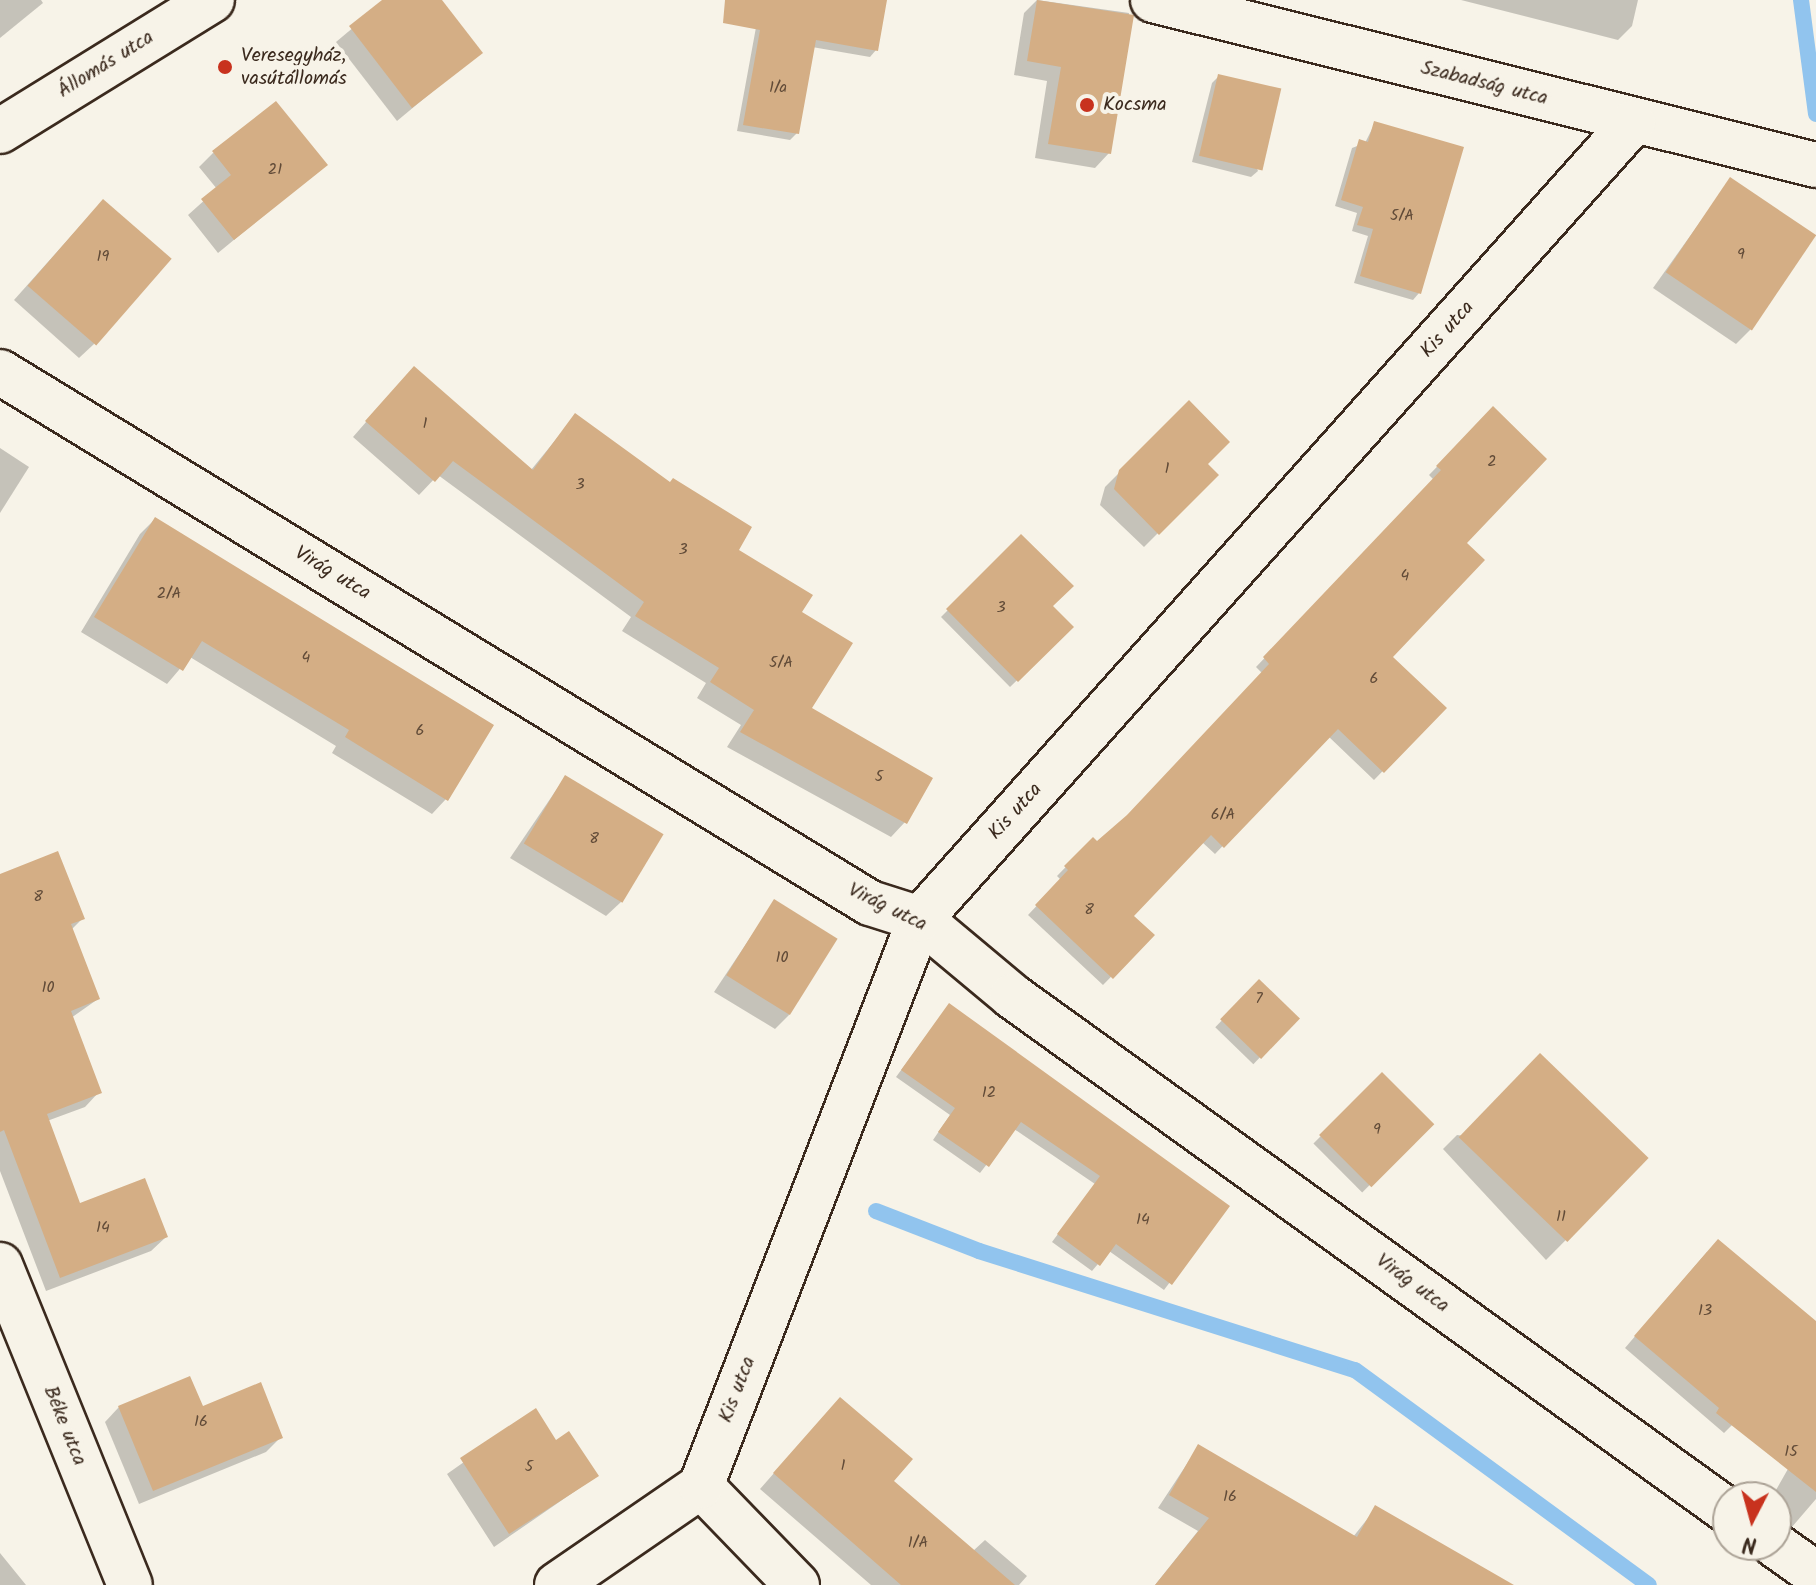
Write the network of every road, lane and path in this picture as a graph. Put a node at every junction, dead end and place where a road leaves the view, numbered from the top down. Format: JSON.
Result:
{"nodes":[{"id":1,"x":212,"y":0,"type":"edge"},
{"id":2,"x":1153,"y":0,"type":"edge"},
{"id":3,"x":1633,"y":122,"type":"junction"},
{"id":4,"x":0,"y":131,"type":"edge"},
{"id":5,"x":1816,"y":165,"type":"edge"},
{"id":6,"x":0,"y":372,"type":"edge"},
{"id":7,"x":920,"y":919,"type":"junction"},
{"id":8,"x":0,"y":1265,"type":"edge"},
{"id":9,"x":701,"y":1486,"type":"junction"},
{"id":10,"x":1712,"y":1499,"type":"edge"},
{"id":11,"x":1792,"y":1557,"type":"edge"},
{"id":12,"x":1816,"y":1574,"type":"edge"},
{"id":13,"x":130,"y":1585,"type":"edge"},
{"id":14,"x":557,"y":1585,"type":"edge"},
{"id":15,"x":797,"y":1585,"type":"edge"}],
"edges":[{"from":1,"to":4,"type":"street","name":"Állomás utca"},
{"from":2,"to":3,"type":"street","name":"Szabadság utca"},
{"from":3,"to":5,"type":"street","name":"Szabadság utca"},
{"from":3,"to":7,"type":"street","name":"Kis utca"},
{"from":6,"to":7,"type":"street","name":"Virág utca"},
{"from":7,"to":9,"type":"street","name":"Kis utca"},
{"from":7,"to":10,"type":"street","name":"Virág utca"},
{"from":8,"to":13,"type":"street","name":"Béke utca"},
{"from":9,"to":14,"type":"street"},
{"from":9,"to":15,"type":"street"},
{"from":11,"to":12,"type":"street"}]}
